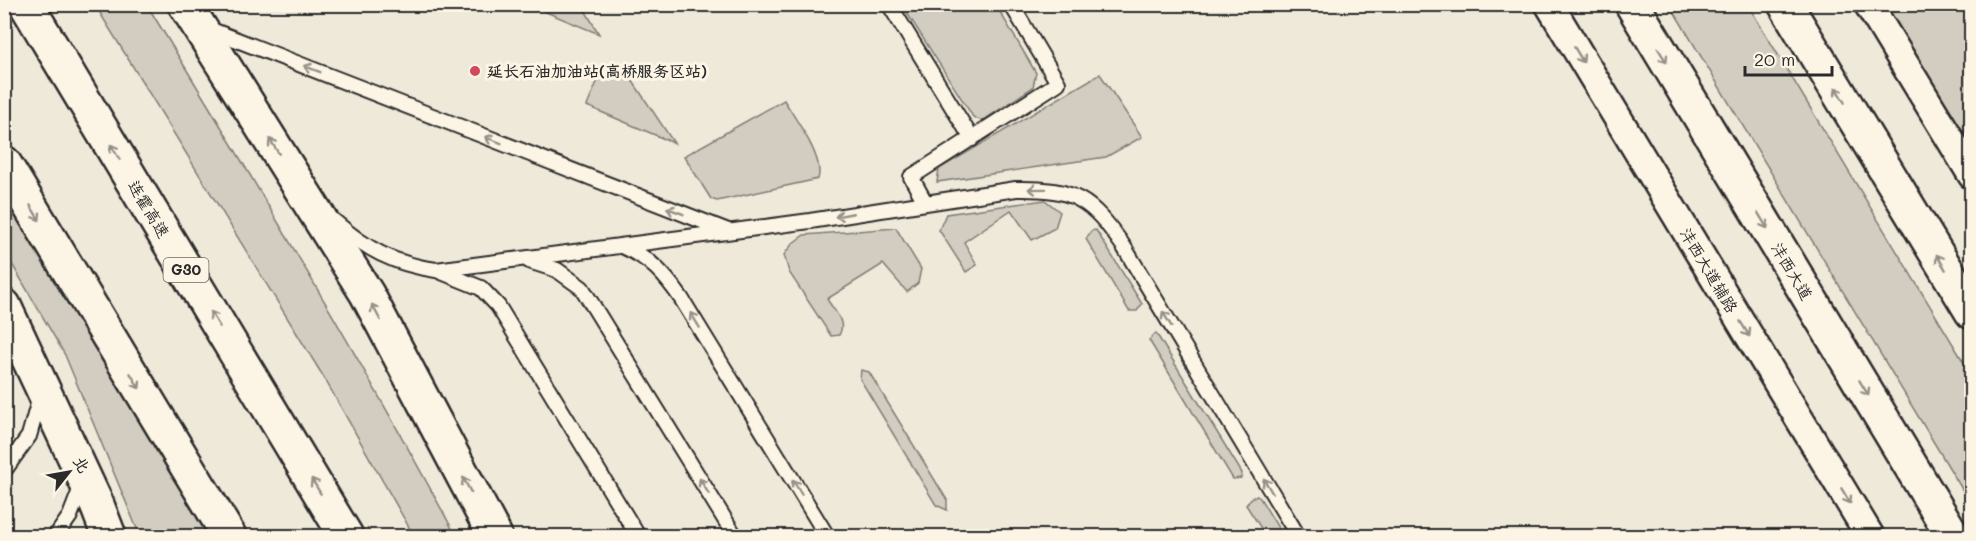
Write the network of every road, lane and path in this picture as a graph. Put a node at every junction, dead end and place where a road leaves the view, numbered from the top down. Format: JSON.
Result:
{"nodes":[{"id":1,"x":26,"y":4,"type":"edge"},
{"id":2,"x":890,"y":4,"type":"edge"},
{"id":3,"x":1011,"y":4,"type":"edge"},
{"id":4,"x":1549,"y":4,"type":"edge"},
{"id":5,"x":1632,"y":4,"type":"edge"},
{"id":6,"x":1868,"y":4,"type":"edge"},
{"id":7,"x":1792,"y":11,"type":"edge"},
{"id":8,"x":192,"y":15,"type":"edge"},
{"id":9,"x":972,"y":138,"type":"junction"},
{"id":10,"x":4,"y":163,"type":"edge"},
{"id":11,"x":1971,"y":175,"type":"edge"},
{"id":12,"x":305,"y":195,"type":"junction"},
{"id":13,"x":925,"y":202,"type":"junction"},
{"id":14,"x":730,"y":232,"type":"junction"},
{"id":15,"x":623,"y":246,"type":"junction"},
{"id":16,"x":524,"y":260,"type":"junction"},
{"id":17,"x":436,"y":270,"type":"junction"},
{"id":18,"x":4,"y":306,"type":"edge"},
{"id":19,"x":1971,"y":312,"type":"edge"},
{"id":20,"x":39,"y":377,"type":"junction"},
{"id":21,"x":78,"y":463,"type":"junction"},
{"id":22,"x":4,"y":471,"type":"edge"},
{"id":23,"x":56,"y":537,"type":"edge"},
{"id":24,"x":109,"y":537,"type":"edge"},
{"id":25,"x":229,"y":537,"type":"edge"},
{"id":26,"x":346,"y":537,"type":"edge"},
{"id":27,"x":495,"y":537,"type":"edge"},
{"id":28,"x":638,"y":537,"type":"edge"},
{"id":29,"x":735,"y":537,"type":"edge"},
{"id":30,"x":827,"y":537,"type":"edge"},
{"id":31,"x":1298,"y":537,"type":"edge"},
{"id":32,"x":1870,"y":537,"type":"edge"},
{"id":33,"x":1953,"y":537,"type":"edge"}],
"edges":[{"from":26,"to":1,"type":"main road","name":"连霍高速","number":"G30","one_way":true},
{"from":2,"to":9,"type":"lane"},
{"from":3,"to":9,"type":"lane"},
{"from":4,"to":32,"type":"street","name":"沣西大道辅路","one_way":true},
{"from":5,"to":33,"type":"main road","name":"沣西大道","one_way":true},
{"from":6,"to":11,"type":"street"},
{"from":19,"to":7,"type":"main road","one_way":true},
{"from":12,"to":8,"type":"main road","one_way":true},
{"from":14,"to":8,"type":"lane","one_way":true},
{"from":9,"to":13,"type":"lane"},
{"from":10,"to":25,"type":"main road","one_way":true},
{"from":12,"to":17,"type":"lane"},
{"from":27,"to":12,"type":"main road","one_way":true},
{"from":13,"to":14,"type":"lane","one_way":true},
{"from":31,"to":13,"type":"lane","one_way":true},
{"from":14,"to":15,"type":"lane"},
{"from":15,"to":16,"type":"lane"},
{"from":30,"to":15,"type":"lane","one_way":true},
{"from":16,"to":17,"type":"lane"},
{"from":29,"to":16,"type":"lane","one_way":true},
{"from":17,"to":28,"type":"lane"},
{"from":18,"to":20,"type":"main road"},
{"from":20,"to":21,"type":"main road"},
{"from":20,"to":22,"type":"lane"},
{"from":21,"to":23,"type":"lane"},
{"from":21,"to":24,"type":"main road"}]}
